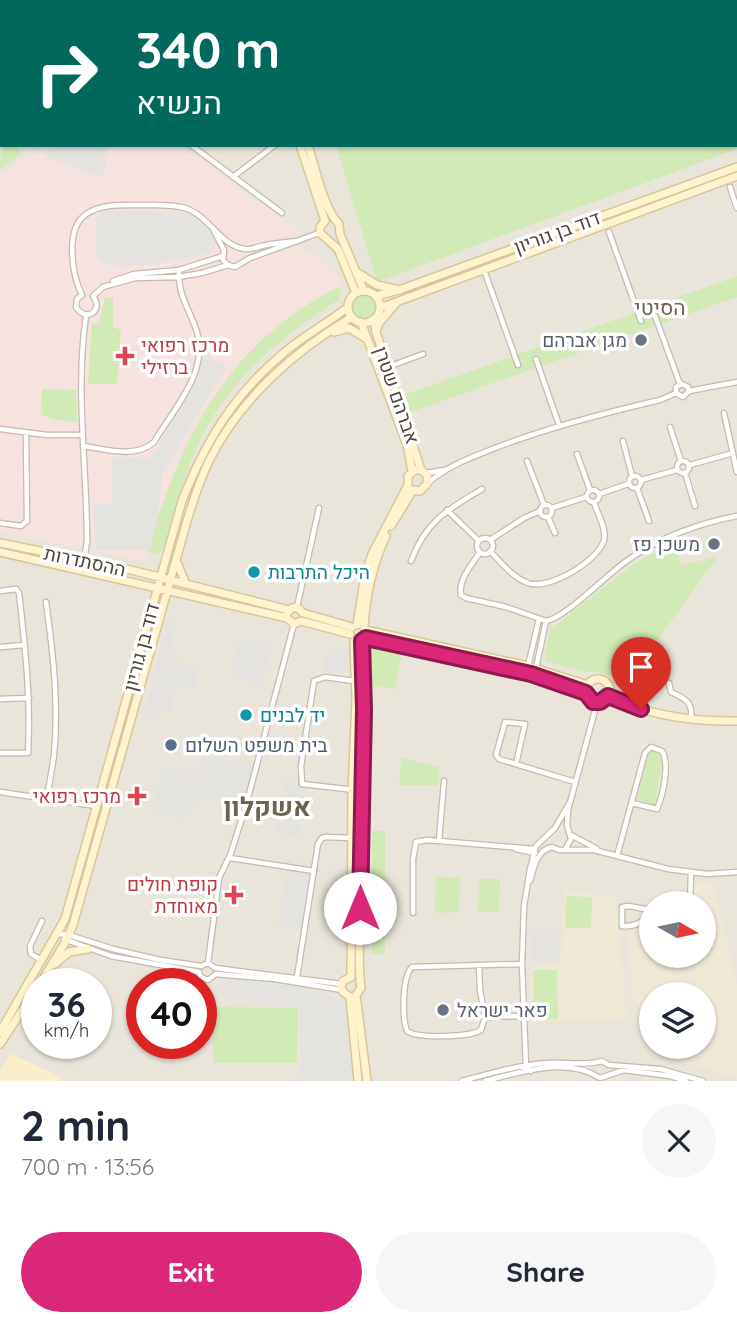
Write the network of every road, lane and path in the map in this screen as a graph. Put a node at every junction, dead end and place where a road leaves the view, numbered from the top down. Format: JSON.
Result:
{"nodes":[{"id":1,"x":196,"y":147,"type":"edge"},
{"id":2,"x":272,"y":147,"type":"edge"},
{"id":3,"x":301,"y":147,"type":"edge"},
{"id":4,"x":309,"y":147,"type":"edge"},
{"id":5,"x":737,"y":167,"type":"edge"},
{"id":6,"x":737,"y":176,"type":"edge"},
{"id":7,"x":233,"y":177,"type":"junction"},
{"id":8,"x":730,"y":187,"type":"dead end"},
{"id":9,"x":737,"y":208,"type":"edge"},
{"id":10,"x":282,"y":214,"type":"dead end"},
{"id":11,"x":325,"y":220,"type":"junction"},
{"id":12,"x":334,"y":220,"type":"junction"},
{"id":13,"x":208,"y":221,"type":"junction"},
{"id":14,"x":609,"y":232,"type":"dead end"},
{"id":15,"x":320,"y":233,"type":"junction"},
{"id":16,"x":340,"y":234,"type":"junction"},
{"id":17,"x":298,"y":241,"type":"junction"},
{"id":18,"x":330,"y":241,"type":"junction"},
{"id":19,"x":232,"y":245,"type":"junction"},
{"id":20,"x":242,"y":249,"type":"junction"},
{"id":21,"x":223,"y":253,"type":"junction"},
{"id":22,"x":243,"y":260,"type":"junction"},
{"id":23,"x":228,"y":265,"type":"junction"},
{"id":24,"x":179,"y":270,"type":"junction"},
{"id":25,"x":355,"y":270,"type":"junction"},
{"id":26,"x":484,"y":270,"type":"junction"},
{"id":27,"x":178,"y":277,"type":"junction"},
{"id":28,"x":103,"y":287,"type":"junction"},
{"id":29,"x":399,"y":290,"type":"junction"},
{"id":30,"x":360,"y":292,"type":"junction"},
{"id":31,"x":82,"y":295,"type":"junction"},
{"id":32,"x":93,"y":296,"type":"junction"},
{"id":33,"x":376,"y":296,"type":"junction"},
{"id":34,"x":397,"y":301,"type":"junction"},
{"id":35,"x":348,"y":307,"type":"junction"},
{"id":36,"x":380,"y":308,"type":"junction"},
{"id":37,"x":86,"y":316,"type":"junction"},
{"id":38,"x":655,"y":316,"type":"dead end"},
{"id":39,"x":352,"y":317,"type":"junction"},
{"id":40,"x":374,"y":319,"type":"junction"},
{"id":41,"x":641,"y":321,"type":"dead end"},
{"id":42,"x":361,"y":322,"type":"junction"},
{"id":43,"x":376,"y":332,"type":"junction"},
{"id":44,"x":323,"y":336,"type":"junction"},
{"id":45,"x":367,"y":339,"type":"junction"},
{"id":46,"x":423,"y":354,"type":"dead end"},
{"id":47,"x":536,"y":359,"type":"dead end"},
{"id":48,"x":518,"y":365,"type":"dead end"},
{"id":49,"x":387,"y":367,"type":"junction"},
{"id":50,"x":737,"y":382,"type":"edge"},
{"id":51,"x":680,"y":384,"type":"junction"},
{"id":52,"x":689,"y":391,"type":"junction"},
{"id":53,"x":676,"y":393,"type":"junction"},
{"id":54,"x":724,"y":413,"type":"dead end"},
{"id":55,"x":559,"y":425,"type":"junction"},
{"id":56,"x":670,"y":427,"type":"dead end"},
{"id":57,"x":0,"y":429,"type":"edge"},
{"id":58,"x":26,"y":433,"type":"junction"},
{"id":59,"x":82,"y":435,"type":"junction"},
{"id":60,"x":623,"y":441,"type":"dead end"},
{"id":61,"x":83,"y":446,"type":"junction"},
{"id":62,"x":733,"y":453,"type":"junction"},
{"id":63,"x":577,"y":454,"type":"dead end"},
{"id":64,"x":527,"y":461,"type":"dead end"},
{"id":65,"x":681,"y":461,"type":"junction"},
{"id":66,"x":690,"y":465,"type":"junction"},
{"id":67,"x":449,"y":469,"type":"junction"},
{"id":68,"x":677,"y":470,"type":"junction"},
{"id":69,"x":412,"y":471,"type":"junction"},
{"id":70,"x":737,"y":471,"type":"edge"},
{"id":71,"x":423,"y":472,"type":"junction"},
{"id":72,"x":685,"y":474,"type":"junction"},
{"id":73,"x":632,"y":476,"type":"junction"},
{"id":74,"x":641,"y":480,"type":"junction"},
{"id":75,"x":427,"y":484,"type":"junction"},
{"id":76,"x":628,"y":484,"type":"junction"},
{"id":77,"x":411,"y":487,"type":"junction"},
{"id":78,"x":636,"y":488,"type":"junction"},
{"id":79,"x":482,"y":489,"type":"dead end"},
{"id":80,"x":590,"y":490,"type":"junction"},
{"id":81,"x":599,"y":494,"type":"junction"},
{"id":82,"x":586,"y":497,"type":"junction"},
{"id":83,"x":594,"y":503,"type":"junction"},
{"id":84,"x":544,"y":505,"type":"junction"},
{"id":85,"x":695,"y":506,"type":"dead end"},
{"id":86,"x":319,"y":508,"type":"dead end"},
{"id":87,"x":552,"y":509,"type":"junction"},
{"id":88,"x":446,"y":510,"type":"junction"},
{"id":89,"x":540,"y":511,"type":"junction"},
{"id":90,"x":737,"y":516,"type":"edge"},
{"id":91,"x":548,"y":517,"type":"junction"},
{"id":92,"x":649,"y":521,"type":"dead end"},
{"id":93,"x":0,"y":523,"type":"edge"},
{"id":94,"x":555,"y":533,"type":"dead end"},
{"id":95,"x":490,"y":540,"type":"junction"},
{"id":96,"x":479,"y":541,"type":"junction"},
{"id":97,"x":0,"y":543,"type":"edge"},
{"id":98,"x":491,"y":551,"type":"junction"},
{"id":99,"x":0,"y":552,"type":"edge"},
{"id":100,"x":480,"y":552,"type":"junction"},
{"id":101,"x":166,"y":556,"type":"junction"},
{"id":102,"x":81,"y":559,"type":"junction"},
{"id":103,"x":176,"y":560,"type":"junction"},
{"id":104,"x":411,"y":561,"type":"dead end"},
{"id":105,"x":70,"y":567,"type":"junction"},
{"id":106,"x":143,"y":573,"type":"junction"},
{"id":107,"x":160,"y":578,"type":"junction"},
{"id":108,"x":170,"y":581,"type":"junction"},
{"id":109,"x":144,"y":584,"type":"junction"},
{"id":110,"x":186,"y":584,"type":"junction"},
{"id":111,"x":158,"y":588,"type":"junction"},
{"id":112,"x":168,"y":590,"type":"junction"},
{"id":113,"x":0,"y":591,"type":"edge"},
{"id":114,"x":189,"y":594,"type":"junction"},
{"id":115,"x":154,"y":601,"type":"junction"},
{"id":116,"x":46,"y":602,"type":"dead end"},
{"id":117,"x":161,"y":614,"type":"junction"},
{"id":118,"x":295,"y":615,"type":"junction"},
{"id":119,"x":539,"y":619,"type":"junction"},
{"id":120,"x":546,"y":621,"type":"junction"},
{"id":121,"x":359,"y":633,"type":"junction"},
{"id":122,"x":25,"y":645,"type":"junction"},
{"id":123,"x":0,"y":648,"type":"edge"},
{"id":124,"x":532,"y":670,"type":"junction"},
{"id":125,"x":355,"y":681,"type":"junction"},
{"id":126,"x":669,"y":683,"type":"dead end"},
{"id":127,"x":587,"y":689,"type":"junction"},
{"id":128,"x":608,"y":696,"type":"junction"},
{"id":129,"x":29,"y":698,"type":"junction"},
{"id":130,"x":0,"y":699,"type":"edge"},
{"id":131,"x":597,"y":703,"type":"junction"},
{"id":132,"x":691,"y":719,"type":"junction"},
{"id":133,"x":737,"y":720,"type":"edge"},
{"id":134,"x":0,"y":753,"type":"edge"},
{"id":135,"x":516,"y":764,"type":"junction"},
{"id":136,"x":444,"y":781,"type":"dead end"},
{"id":137,"x":575,"y":782,"type":"junction"},
{"id":138,"x":352,"y":790,"type":"junction"},
{"id":139,"x":361,"y":790,"type":"junction"},
{"id":140,"x":0,"y":792,"type":"edge"},
{"id":141,"x":47,"y":799,"type":"junction"},
{"id":142,"x":570,"y":802,"type":"junction"},
{"id":143,"x":632,"y":803,"type":"junction"},
{"id":144,"x":97,"y":806,"type":"junction"},
{"id":145,"x":555,"y":828,"type":"junction"},
{"id":146,"x":569,"y":833,"type":"junction"},
{"id":147,"x":549,"y":835,"type":"junction"},
{"id":148,"x":352,"y":838,"type":"junction"},
{"id":149,"x":439,"y":841,"type":"junction"},
{"id":150,"x":552,"y":847,"type":"junction"},
{"id":151,"x":566,"y":848,"type":"junction"},
{"id":152,"x":534,"y":851,"type":"junction"},
{"id":153,"x":604,"y":852,"type":"junction"},
{"id":154,"x":540,"y":854,"type":"junction"},
{"id":155,"x":617,"y":856,"type":"junction"},
{"id":156,"x":230,"y":858,"type":"junction"},
{"id":157,"x":314,"y":871,"type":"junction"},
{"id":158,"x":737,"y":872,"type":"edge"},
{"id":159,"x":691,"y":873,"type":"junction"},
{"id":160,"x":690,"y":891,"type":"edge"},
{"id":161,"x":524,"y":905,"type":"junction"},
{"id":162,"x":651,"y":911,"type":"edge"},
{"id":163,"x":413,"y":913,"type":"dead end"},
{"id":164,"x":42,"y":921,"type":"dead end"},
{"id":165,"x":58,"y":934,"type":"junction"},
{"id":166,"x":68,"y":938,"type":"junction"},
{"id":167,"x":88,"y":949,"type":"junction"},
{"id":168,"x":43,"y":960,"type":"junction"},
{"id":169,"x":208,"y":963,"type":"junction"},
{"id":170,"x":522,"y":964,"type":"junction"},
{"id":171,"x":201,"y":966,"type":"joint"},
{"id":172,"x":479,"y":966,"type":"junction"},
{"id":173,"x":49,"y":968,"type":"edge"},
{"id":174,"x":52,"y":968,"type":"edge"},
{"id":175,"x":176,"y":968,"type":"edge"},
{"id":176,"x":212,"y":968,"type":"edge"},
{"id":177,"x":217,"y":971,"type":"edge"},
{"id":178,"x":217,"y":971,"type":"edge"},
{"id":179,"x":297,"y":977,"type":"junction"},
{"id":180,"x":354,"y":979,"type":"junction"},
{"id":181,"x":342,"y":987,"type":"junction"},
{"id":182,"x":353,"y":996,"type":"junction"},
{"id":183,"x":21,"y":1012,"type":"edge"},
{"id":184,"x":523,"y":1016,"type":"junction"},
{"id":185,"x":485,"y":1017,"type":"junction"},
{"id":186,"x":0,"y":1032,"type":"edge"},
{"id":187,"x":0,"y":1044,"type":"edge"},
{"id":188,"x":595,"y":1064,"type":"junction"},
{"id":189,"x":609,"y":1065,"type":"junction"},
{"id":190,"x":526,"y":1066,"type":"junction"},
{"id":191,"x":531,"y":1071,"type":"junction"},
{"id":192,"x":597,"y":1077,"type":"edge"},
{"id":193,"x":608,"y":1077,"type":"edge"},
{"id":194,"x":367,"y":1080,"type":"edge"},
{"id":195,"x":358,"y":1081,"type":"edge"},
{"id":196,"x":462,"y":1081,"type":"edge"},
{"id":197,"x":485,"y":1081,"type":"edge"},
{"id":198,"x":686,"y":1081,"type":"edge"},
{"id":199,"x":703,"y":1081,"type":"edge"}],
"edges":[{"from":1,"to":7,"type":"street"},
{"from":2,"to":7,"type":"street"},
{"from":3,"to":11,"type":"main road"},
{"from":4,"to":12,"type":"main road"},
{"from":5,"to":29,"type":"main road","name":"דוד בן גוריון"},
{"from":6,"to":26,"type":"main road","name":"דוד בן גוריון"},
{"from":7,"to":10,"type":"street"},
{"from":8,"to":9,"type":"street"},
{"from":11,"to":12,"type":"main road"},
{"from":11,"to":15,"type":"main road"},
{"from":12,"to":16,"type":"main road"},
{"from":13,"to":19,"type":"street"},
{"from":13,"to":21,"type":"street"},
{"from":13,"to":31,"type":"street"},
{"from":14,"to":41,"type":"street"},
{"from":15,"to":17,"type":"street"},
{"from":15,"to":18,"type":"main road"},
{"from":16,"to":18,"type":"main road"},
{"from":16,"to":25,"type":"main road"},
{"from":17,"to":20,"type":"street"},
{"from":17,"to":22,"type":"street"},
{"from":18,"to":30,"type":"main road"},
{"from":19,"to":20,"type":"street"},
{"from":19,"to":21,"type":"street"},
{"from":20,"to":22,"type":"street"},
{"from":21,"to":23,"type":"street"},
{"from":21,"to":24,"type":"street"},
{"from":22,"to":23,"type":"street"},
{"from":23,"to":27,"type":"street"},
{"from":24,"to":27,"type":"street"},
{"from":24,"to":28,"type":"street"},
{"from":25,"to":29,"type":"main road"},
{"from":25,"to":30,"type":"main road"},
{"from":26,"to":34,"type":"main road","name":"דוד בן גוריון"},
{"from":26,"to":48,"type":"street"},
{"from":27,"to":28,"type":"street"},
{"from":27,"to":61,"type":"street"},
{"from":28,"to":32,"type":"street"},
{"from":29,"to":33,"type":"main road","name":"דוד בן גוריון"},
{"from":30,"to":33,"type":"main road"},
{"from":30,"to":35,"type":"main road"},
{"from":31,"to":32,"type":"street"},
{"from":31,"to":37,"type":"street"},
{"from":32,"to":37,"type":"street"},
{"from":33,"to":36,"type":"main road"},
{"from":34,"to":36,"type":"main road","name":"דוד בן גוריון"},
{"from":34,"to":43,"type":"main road"},
{"from":35,"to":39,"type":"main road"},
{"from":35,"to":101,"type":"main road","name":"דוד בן גוריון"},
{"from":36,"to":40,"type":"main road"},
{"from":37,"to":59,"type":"street"},
{"from":38,"to":51,"type":"street"},
{"from":39,"to":42,"type":"main road"},
{"from":39,"to":44,"type":"main road","name":"דוד בן גוריון"},
{"from":40,"to":42,"type":"main road"},
{"from":40,"to":43,"type":"main road","name":"אברהם שטרן"},
{"from":42,"to":45,"type":"main road","name":"אברהם שטרן"},
{"from":43,"to":49,"type":"main road","name":"אברהם שטרן"},
{"from":44,"to":45,"type":"main road"},
{"from":44,"to":103,"type":"main road","name":"דוד בן גוריון"},
{"from":45,"to":69,"type":"main road","name":"אברהם שטרן"},
{"from":46,"to":49,"type":"street"},
{"from":47,"to":55,"type":"street"},
{"from":49,"to":71,"type":"main road","name":"אברהם שטרן"},
{"from":50,"to":52,"type":"street"},
{"from":51,"to":52,"type":"street"},
{"from":51,"to":53,"type":"street"},
{"from":52,"to":53,"type":"street"},
{"from":53,"to":55,"type":"street"},
{"from":54,"to":62,"type":"street"},
{"from":55,"to":67,"type":"street"},
{"from":56,"to":65,"type":"street"},
{"from":57,"to":58,"type":"street"},
{"from":58,"to":59,"type":"street"},
{"from":58,"to":93,"type":"street"},
{"from":59,"to":61,"type":"street"},
{"from":60,"to":73,"type":"street"},
{"from":61,"to":102,"type":"street"},
{"from":62,"to":66,"type":"street"},
{"from":62,"to":70,"type":"street"},
{"from":63,"to":80,"type":"street"},
{"from":64,"to":84,"type":"street"},
{"from":65,"to":66,"type":"street"},
{"from":65,"to":68,"type":"street"},
{"from":66,"to":72,"type":"street"},
{"from":67,"to":71,"type":"street"},
{"from":67,"to":75,"type":"street"},
{"from":68,"to":72,"type":"street"},
{"from":68,"to":74,"type":"street"},
{"from":69,"to":71,"type":"main road"},
{"from":69,"to":77,"type":"main road"},
{"from":71,"to":75,"type":"main road"},
{"from":72,"to":85,"type":"street"},
{"from":73,"to":74,"type":"street"},
{"from":73,"to":76,"type":"street"},
{"from":74,"to":78,"type":"street"},
{"from":75,"to":77,"type":"main road"},
{"from":76,"to":78,"type":"street"},
{"from":76,"to":81,"type":"street"},
{"from":77,"to":121,"type":"main road"},
{"from":78,"to":92,"type":"street"},
{"from":79,"to":88,"type":"street"},
{"from":80,"to":81,"type":"street"},
{"from":80,"to":82,"type":"street"},
{"from":81,"to":83,"type":"street"},
{"from":82,"to":83,"type":"street"},
{"from":82,"to":87,"type":"street"},
{"from":83,"to":98,"type":"street"},
{"from":84,"to":87,"type":"street"},
{"from":84,"to":89,"type":"street"},
{"from":86,"to":118,"type":"street"},
{"from":87,"to":91,"type":"street"},
{"from":88,"to":96,"type":"street"},
{"from":88,"to":104,"type":"street"},
{"from":89,"to":91,"type":"street"},
{"from":89,"to":95,"type":"street"},
{"from":90,"to":120,"type":"street"},
{"from":91,"to":94,"type":"street"},
{"from":95,"to":96,"type":"street"},
{"from":95,"to":98,"type":"street"},
{"from":96,"to":100,"type":"street"},
{"from":97,"to":102,"type":"main road","name":"ההסתדרות"},
{"from":98,"to":100,"type":"street"},
{"from":99,"to":105,"type":"main road","name":"ההסתדרות"},
{"from":100,"to":119,"type":"street"},
{"from":101,"to":106,"type":"main road"},
{"from":101,"to":107,"type":"main road","name":"דוד בן גוריון"},
{"from":102,"to":105,"type":"street"},
{"from":102,"to":106,"type":"main road","name":"ההסתדרות"},
{"from":103,"to":108,"type":"main road","name":"דוד בן גוריון"},
{"from":103,"to":110,"type":"main road"},
{"from":105,"to":109,"type":"main road","name":"ההסתדרות"},
{"from":106,"to":107,"type":"main road","name":"ההסתדרות"},
{"from":107,"to":108,"type":"main road","name":"ההסתדרות"},
{"from":107,"to":111,"type":"main road","name":"דוד בן גוריון"},
{"from":108,"to":110,"type":"main road","name":"ההסתדרות"},
{"from":108,"to":112,"type":"main road","name":"דוד בן גוריון"},
{"from":109,"to":111,"type":"main road","name":"ההסתדרות"},
{"from":109,"to":115,"type":"main road"},
{"from":110,"to":118,"type":"main road","name":"ההסתדרות"},
{"from":111,"to":112,"type":"main road","name":"ההסתדרות"},
{"from":111,"to":115,"type":"main road","name":"דוד בן גוריון"},
{"from":112,"to":114,"type":"main road","name":"ההסתדרות"},
{"from":112,"to":117,"type":"main road","name":"דוד בן גוריון"},
{"from":113,"to":122,"type":"street"},
{"from":114,"to":117,"type":"main road"},
{"from":114,"to":118,"type":"main road","name":"ההסתדרות"},
{"from":115,"to":144,"type":"main road","name":"דוד בן גוריון"},
{"from":116,"to":141,"type":"street"},
{"from":117,"to":166,"type":"main road","name":"דוד בן גוריון"},
{"from":118,"to":121,"type":"main road"},
{"from":118,"to":156,"type":"street"},
{"from":119,"to":120,"type":"street"},
{"from":119,"to":124,"type":"street"},
{"from":120,"to":124,"type":"street"},
{"from":121,"to":124,"type":"main road"},
{"from":121,"to":125,"type":"main road"},
{"from":121,"to":139,"type":"main road"},
{"from":122,"to":123,"type":"street"},
{"from":122,"to":129,"type":"street"},
{"from":124,"to":127,"type":"main road"},
{"from":125,"to":138,"type":"main road"},
{"from":125,"to":138,"type":"street"},
{"from":126,"to":132,"type":"street"},
{"from":127,"to":128,"type":"main road"},
{"from":127,"to":131,"type":"main road"},
{"from":128,"to":131,"type":"main road"},
{"from":128,"to":132,"type":"main road"},
{"from":129,"to":130,"type":"street"},
{"from":129,"to":134,"type":"street"},
{"from":131,"to":137,"type":"street"},
{"from":132,"to":133,"type":"main road"},
{"from":135,"to":135,"type":"street"},
{"from":135,"to":137,"type":"street"},
{"from":136,"to":149,"type":"street"},
{"from":137,"to":142,"type":"street"},
{"from":138,"to":139,"type":"street"},
{"from":138,"to":148,"type":"main road"},
{"from":139,"to":180,"type":"main road"},
{"from":140,"to":141,"type":"street"},
{"from":141,"to":144,"type":"street"},
{"from":142,"to":145,"type":"street"},
{"from":142,"to":146,"type":"street"},
{"from":143,"to":143,"type":"street"},
{"from":143,"to":155,"type":"street"},
{"from":144,"to":165,"type":"main road","name":"דוד בן גוריון"},
{"from":145,"to":146,"type":"street"},
{"from":145,"to":147,"type":"street"},
{"from":146,"to":151,"type":"street"},
{"from":146,"to":153,"type":"street"},
{"from":147,"to":150,"type":"street"},
{"from":147,"to":152,"type":"street"},
{"from":148,"to":157,"type":"street"},
{"from":148,"to":180,"type":"main road"},
{"from":149,"to":152,"type":"street"},
{"from":149,"to":163,"type":"street"},
{"from":150,"to":151,"type":"street"},
{"from":150,"to":154,"type":"street"},
{"from":151,"to":153,"type":"street"},
{"from":152,"to":154,"type":"street"},
{"from":152,"to":161,"type":"street"},
{"from":153,"to":155,"type":"street"},
{"from":154,"to":161,"type":"street"},
{"from":155,"to":159,"type":"street"},
{"from":156,"to":157,"type":"street"},
{"from":156,"to":169,"type":"street"},
{"from":157,"to":179,"type":"street"},
{"from":158,"to":159,"type":"street"},
{"from":159,"to":160,"type":"street"},
{"from":161,"to":170,"type":"street"},
{"from":162,"to":162,"type":"street"},
{"from":164,"to":168,"type":"street"},
{"from":165,"to":166,"type":"street"},
{"from":165,"to":168,"type":"main road","name":"דוד בן גוריון"},
{"from":166,"to":167,"type":"street"},
{"from":166,"to":171,"type":"street"},
{"from":166,"to":173,"type":"main road","name":"דוד בן גוריון"},
{"from":167,"to":174,"type":"main road"},
{"from":167,"to":175,"type":"street"},
{"from":168,"to":186,"type":"main road","name":"דוד בן גוריון"},
{"from":169,"to":171,"type":"street"},
{"from":169,"to":176,"type":"street"},
{"from":170,"to":172,"type":"street"},
{"from":170,"to":184,"type":"street"},
{"from":172,"to":185,"type":"street"},
{"from":172,"to":185,"type":"street"},
{"from":177,"to":179,"type":"street"},
{"from":178,"to":181,"type":"street"},
{"from":179,"to":181,"type":"street"},
{"from":180,"to":181,"type":"main road"},
{"from":180,"to":182,"type":"main road"},
{"from":181,"to":182,"type":"main road"},
{"from":182,"to":194,"type":"main road"},
{"from":182,"to":195,"type":"main road"},
{"from":183,"to":187,"type":"main road"},
{"from":184,"to":185,"type":"street"},
{"from":184,"to":190,"type":"street"},
{"from":188,"to":189,"type":"street"},
{"from":188,"to":190,"type":"street"},
{"from":188,"to":192,"type":"street"},
{"from":189,"to":193,"type":"street"},
{"from":189,"to":199,"type":"street"},
{"from":190,"to":191,"type":"street"},
{"from":190,"to":196,"type":"street"},
{"from":191,"to":192,"type":"street"},
{"from":191,"to":197,"type":"street"},
{"from":192,"to":193,"type":"street"},
{"from":193,"to":198,"type":"street"}]}
